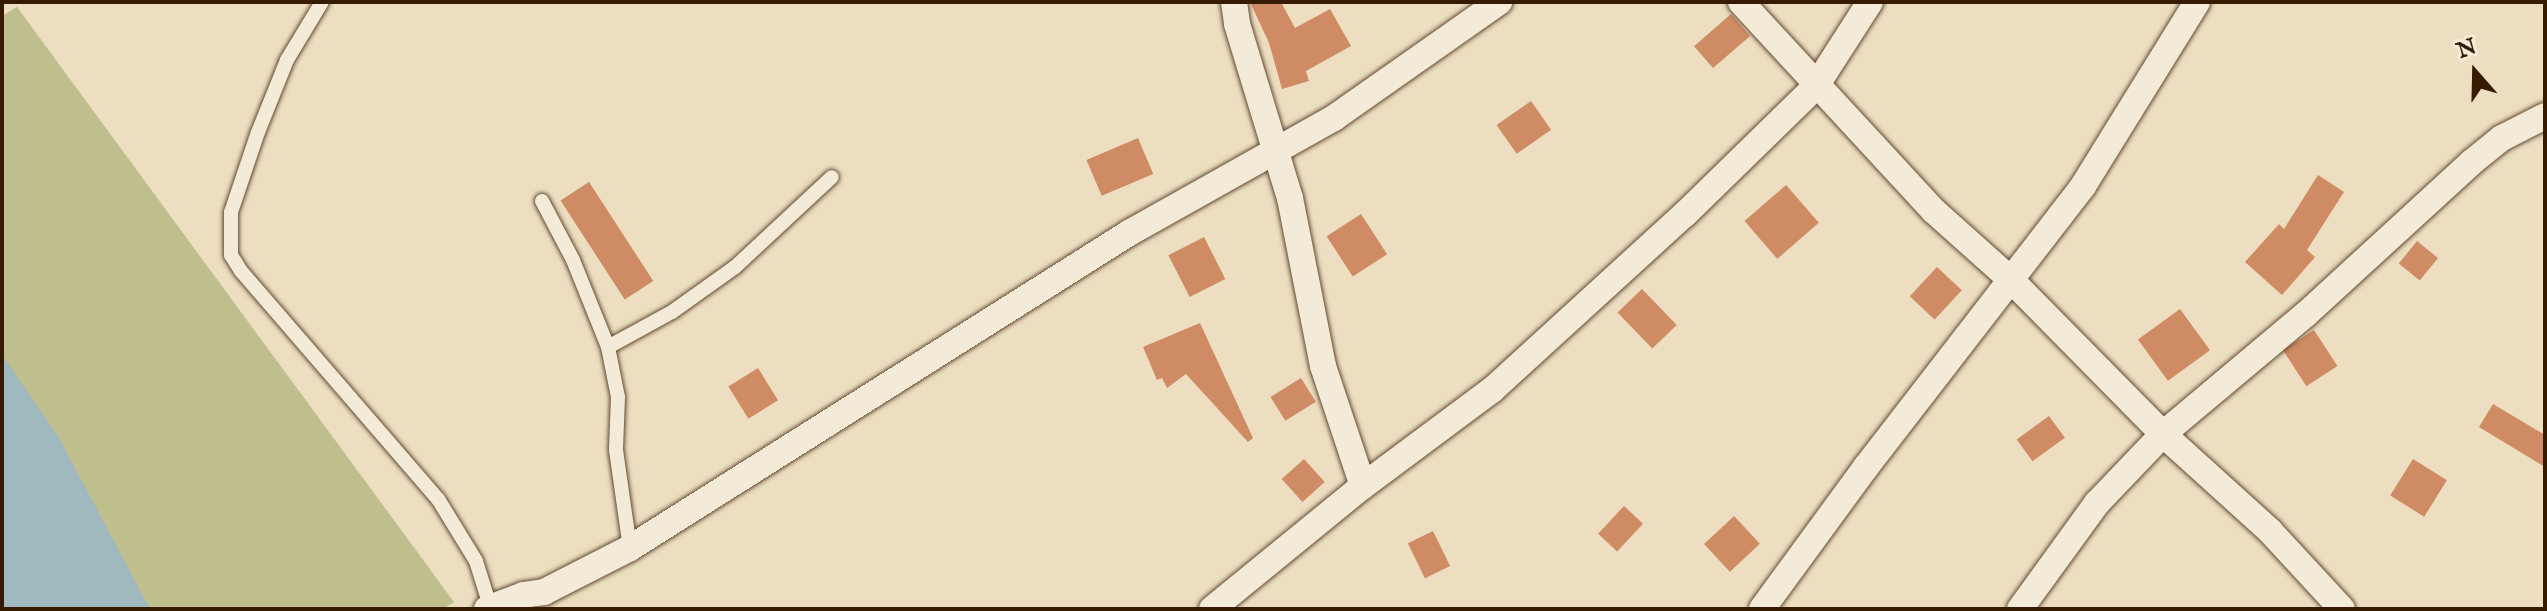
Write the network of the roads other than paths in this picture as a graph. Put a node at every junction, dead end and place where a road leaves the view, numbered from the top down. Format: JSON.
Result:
{"nodes":[{"id":1,"x":322,"y":2,"type":"edge"},
{"id":2,"x":1234,"y":2,"type":"edge"},
{"id":3,"x":1499,"y":2,"type":"edge"},
{"id":4,"x":1741,"y":2,"type":"edge"},
{"id":5,"x":1870,"y":2,"type":"edge"},
{"id":6,"x":2197,"y":2,"type":"edge"},
{"id":7,"x":1816,"y":86,"type":"junction"},
{"id":8,"x":2545,"y":116,"type":"edge"},
{"id":9,"x":1276,"y":151,"type":"junction"},
{"id":10,"x":832,"y":177,"type":"dead end"},
{"id":11,"x":542,"y":201,"type":"dead end"},
{"id":12,"x":2010,"y":279,"type":"junction"},
{"id":13,"x":608,"y":347,"type":"junction"},
{"id":14,"x":2163,"y":434,"type":"junction"},
{"id":15,"x":1363,"y":486,"type":"junction"},
{"id":16,"x":630,"y":548,"type":"junction"},
{"id":17,"x":551,"y":601,"type":"edge"},
{"id":18,"x":489,"y":608,"type":"edge"},
{"id":19,"x":1208,"y":608,"type":"edge"},
{"id":20,"x":1762,"y":609,"type":"edge"},
{"id":21,"x":2020,"y":609,"type":"edge"},
{"id":22,"x":2342,"y":609,"type":"edge"}],
"edges":[{"from":1,"to":18,"type":"lane"},
{"from":2,"to":9,"type":"street"},
{"from":3,"to":9,"type":"street"},
{"from":4,"to":7,"type":"street"},
{"from":5,"to":7,"type":"street"},
{"from":6,"to":12,"type":"street"},
{"from":7,"to":12,"type":"street"},
{"from":7,"to":15,"type":"street"},
{"from":8,"to":14,"type":"street"},
{"from":9,"to":15,"type":"street"},
{"from":9,"to":16,"type":"street"},
{"from":10,"to":13,"type":"lane"},
{"from":11,"to":13,"type":"lane"},
{"from":12,"to":14,"type":"street"},
{"from":12,"to":20,"type":"street"},
{"from":13,"to":16,"type":"lane"},
{"from":14,"to":21,"type":"street"},
{"from":14,"to":22,"type":"street"},
{"from":15,"to":19,"type":"street"},
{"from":16,"to":17,"type":"street"},
{"from":17,"to":18,"type":"street"}]}
